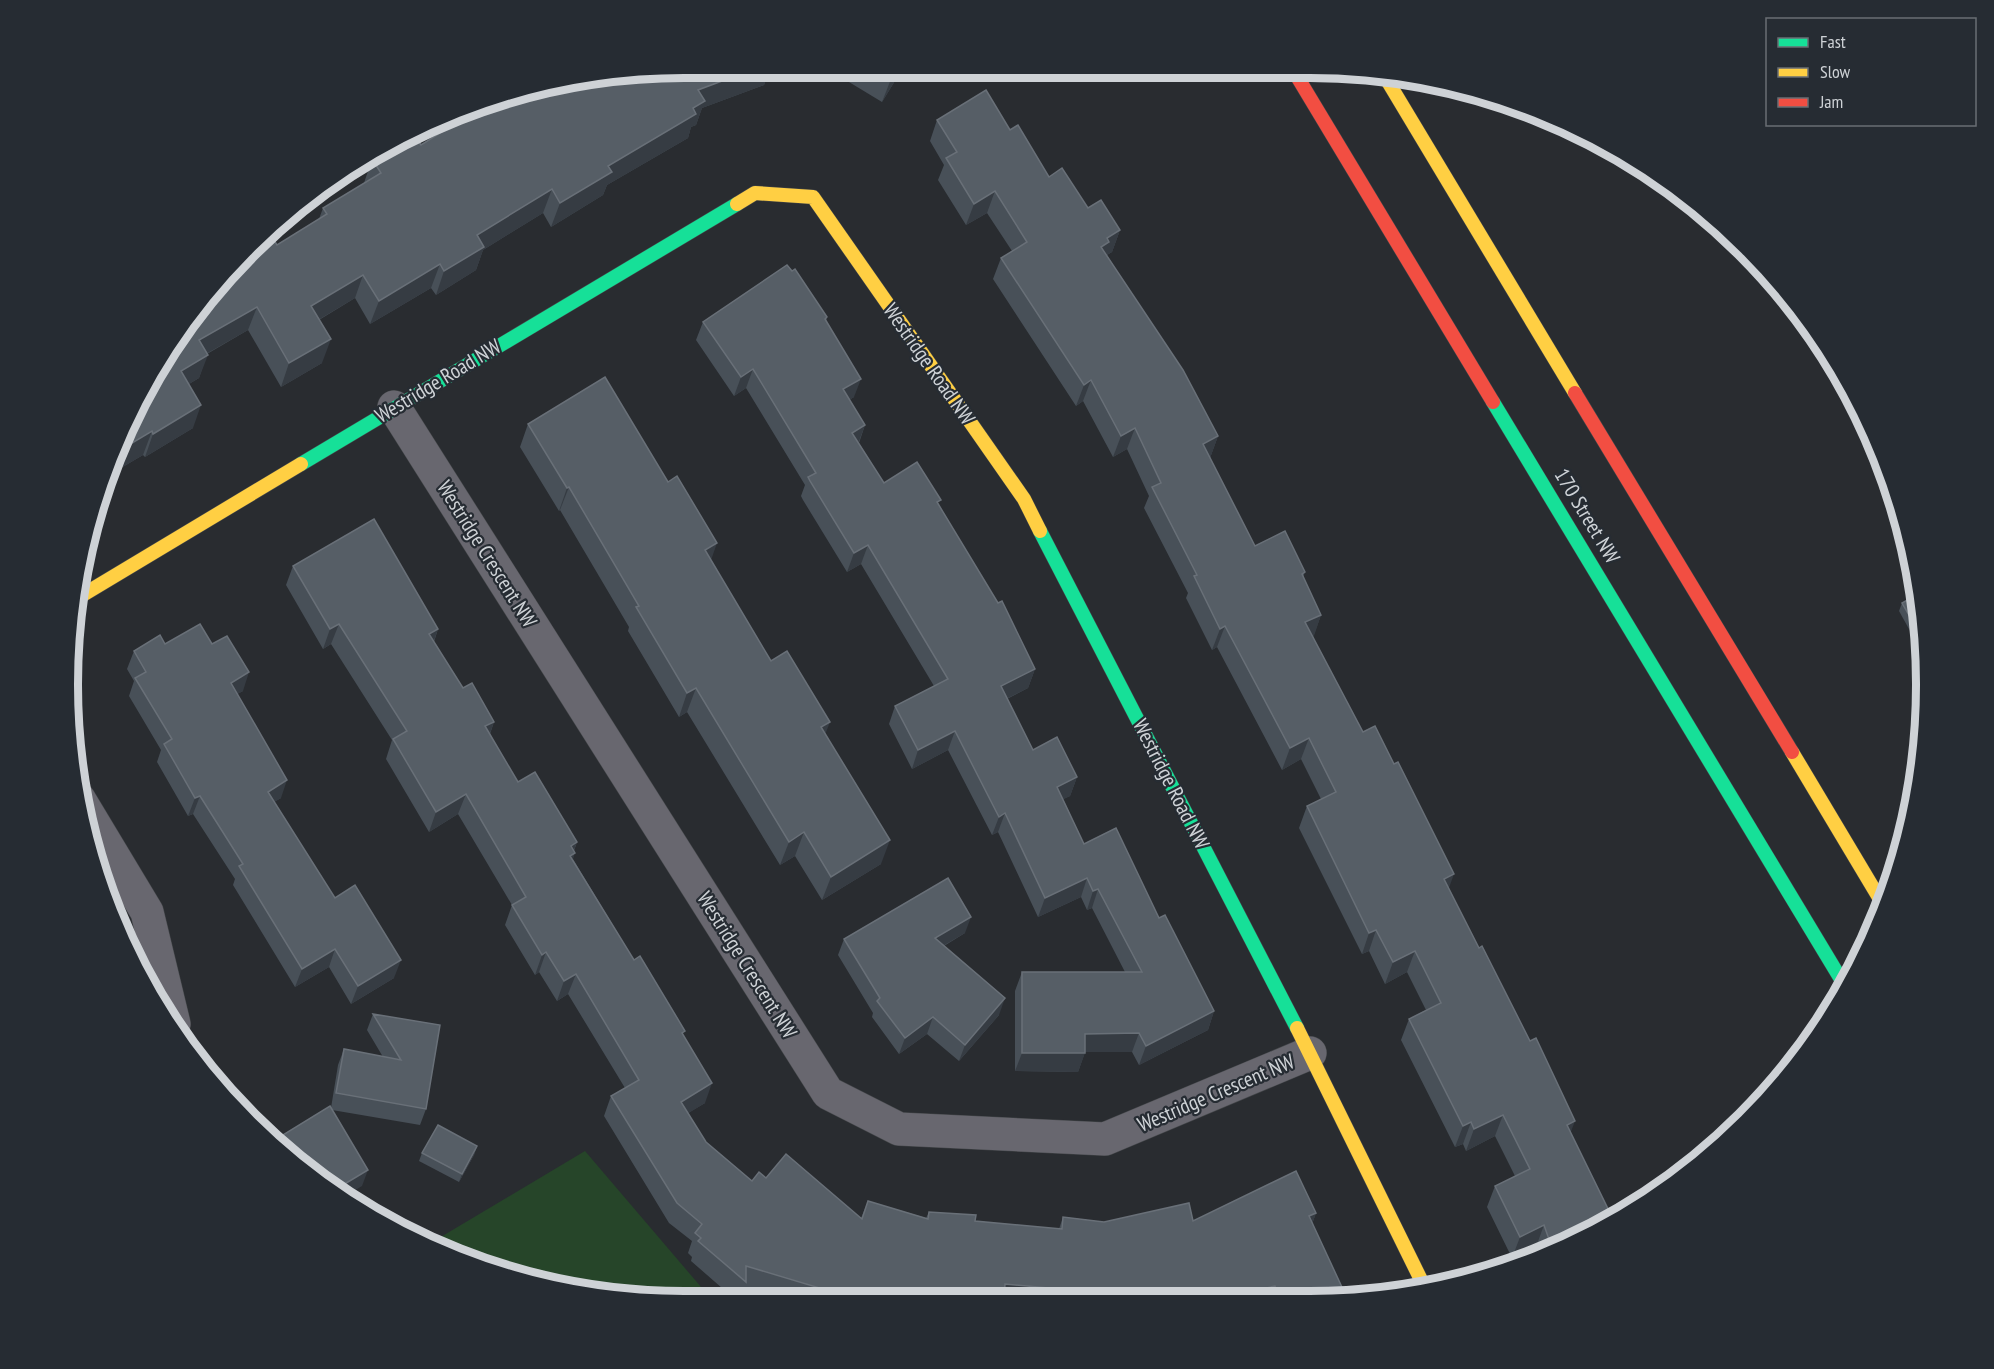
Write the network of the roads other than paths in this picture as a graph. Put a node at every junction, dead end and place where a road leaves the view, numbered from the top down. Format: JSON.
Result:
{"nodes":[{"id":1,"x":1298,"y":78,"type":"edge"},
{"id":2,"x":1389,"y":83,"type":"edge"},
{"id":3,"x":394,"y":407,"type":"junction"},
{"id":4,"x":85,"y":592,"type":"edge"},
{"id":5,"x":96,"y":827,"type":"edge"},
{"id":6,"x":1878,"y":896,"type":"edge"},
{"id":7,"x":1840,"y":978,"type":"edge"},
{"id":8,"x":169,"y":1004,"type":"edge"},
{"id":9,"x":1310,"y":1053,"type":"junction"},
{"id":10,"x":1421,"y":1280,"type":"edge"}],
"edges":[{"from":1,"to":7,"type":"street","name":"170 Street NW"},
{"from":2,"to":6,"type":"street"},
{"from":3,"to":4,"type":"street","name":"Westridge Road NW"},
{"from":3,"to":9,"type":"street","name":"Westridge Crescent NW"},
{"from":3,"to":9,"type":"street","name":"Westridge Road NW"},
{"from":5,"to":8,"type":"street"},
{"from":9,"to":10,"type":"street","name":"Westridge Road NW"}]}
